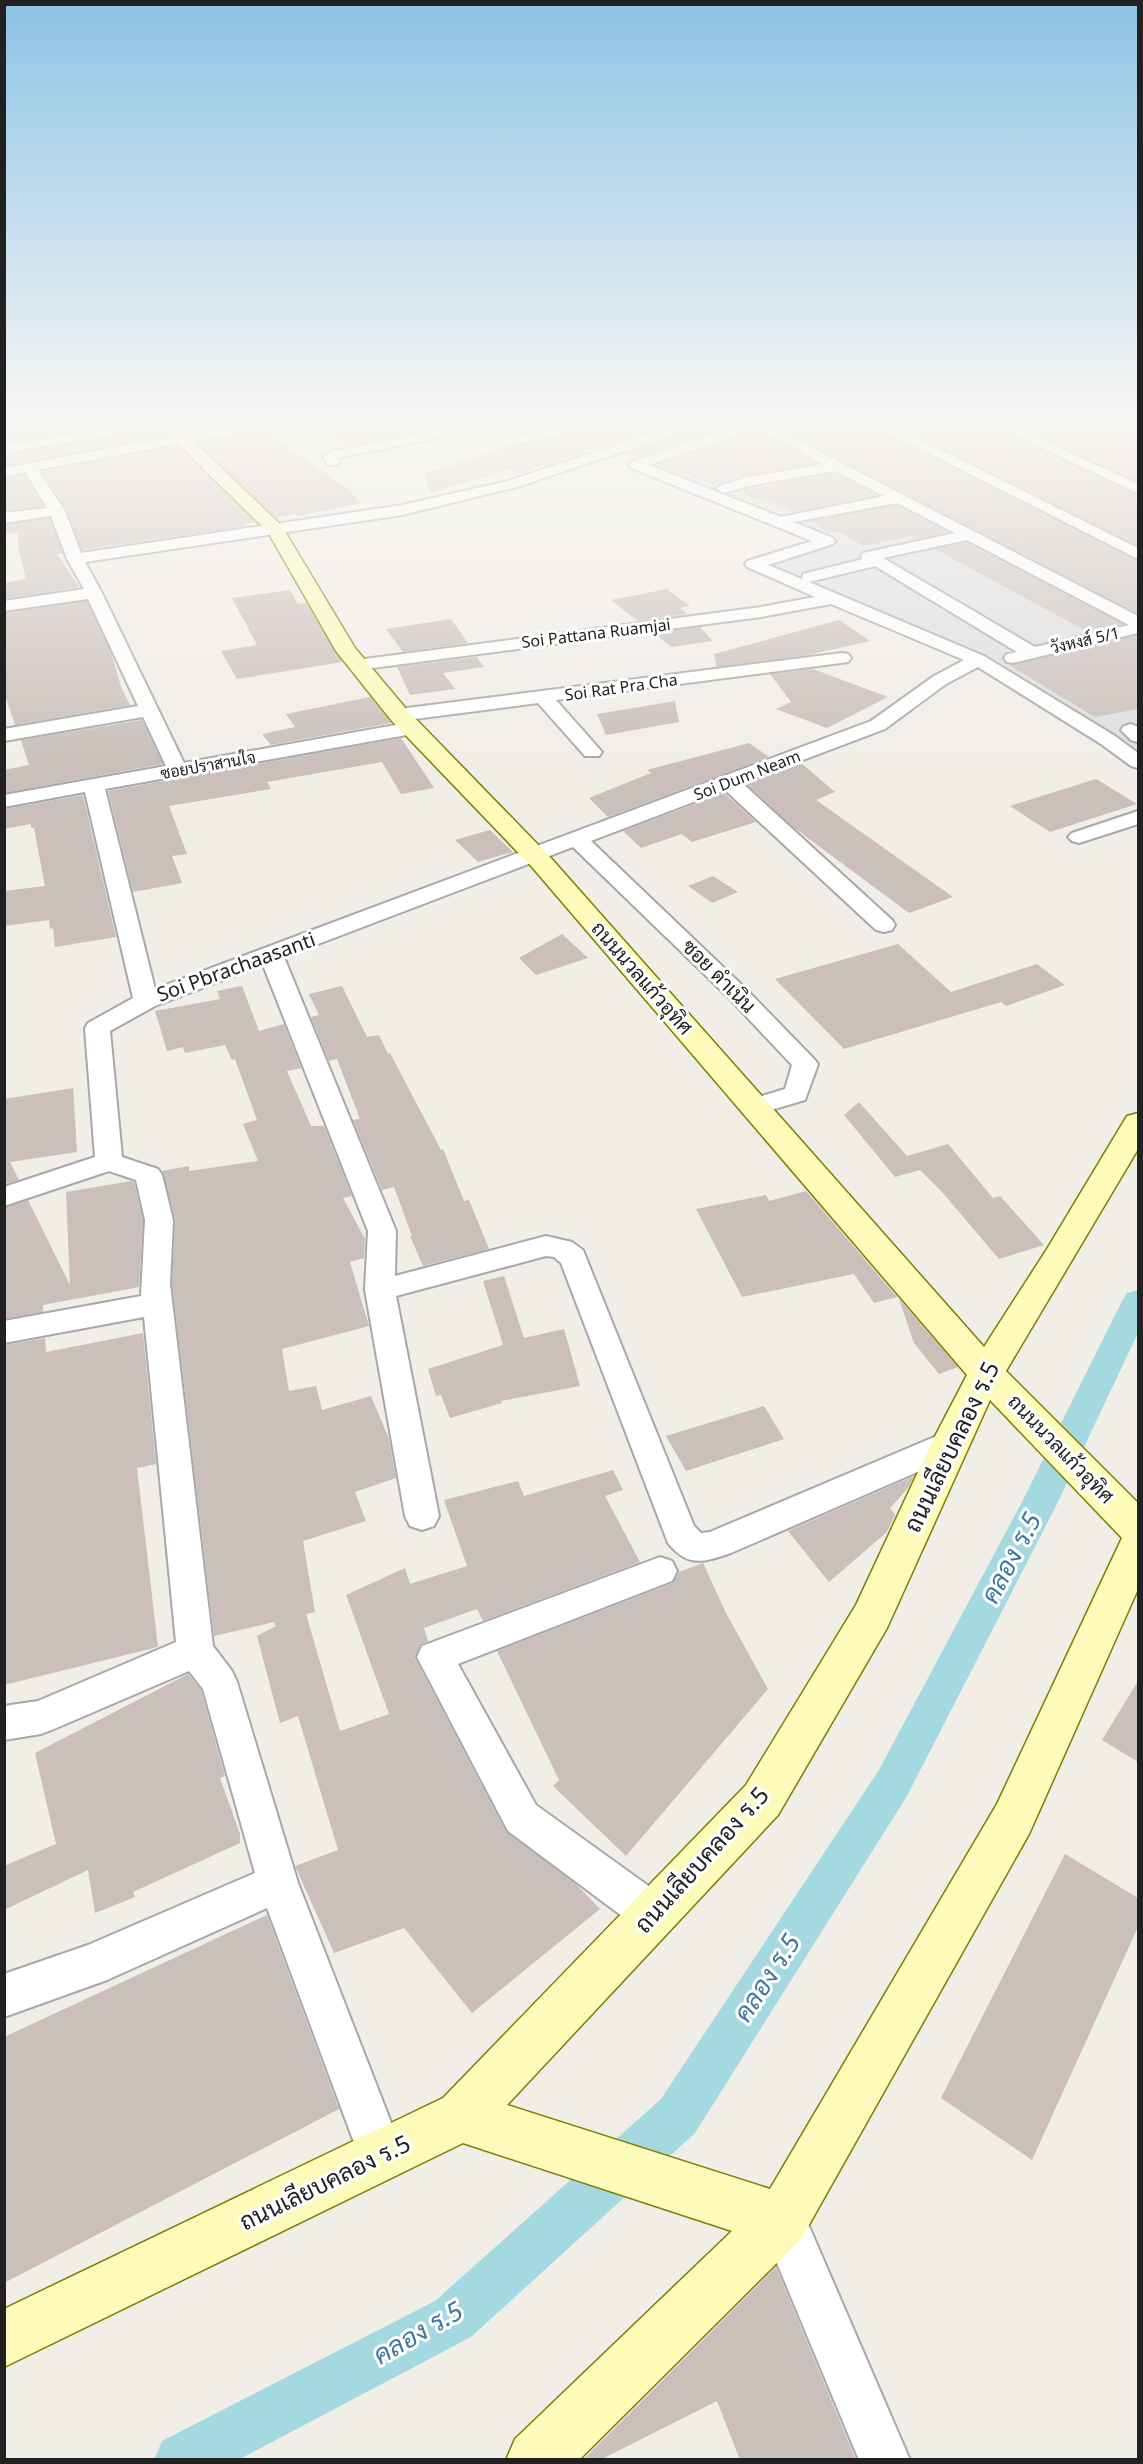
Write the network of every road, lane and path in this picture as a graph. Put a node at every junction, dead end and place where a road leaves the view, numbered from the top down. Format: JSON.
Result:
{"nodes":[{"id":1,"x":66,"y":536,"type":"edge"},
{"id":2,"x":228,"y":536,"type":"edge"},
{"id":3,"x":279,"y":536,"type":"edge"},
{"id":4,"x":813,"y":536,"type":"edge"},
{"id":5,"x":964,"y":536,"type":"edge"},
{"id":6,"x":971,"y":536,"type":"edge"},
{"id":7,"x":1102,"y":536,"type":"edge"},
{"id":8,"x":1138,"y":554,"type":"edge"},
{"id":9,"x":75,"y":559,"type":"junction"},
{"id":10,"x":878,"y":561,"type":"junction"},
{"id":11,"x":809,"y":577,"type":"dead end"},
{"id":12,"x":94,"y":593,"type":"junction"},
{"id":13,"x":834,"y":598,"type":"junction"},
{"id":14,"x":4,"y":606,"type":"edge"},
{"id":15,"x":1138,"y":626,"type":"edge"},
{"id":16,"x":1032,"y":653,"type":"junction"},
{"id":17,"x":842,"y":658,"type":"dead end"},
{"id":18,"x":987,"y":661,"type":"junction"},
{"id":19,"x":357,"y":666,"type":"junction"},
{"id":20,"x":543,"y":697,"type":"junction"},
{"id":21,"x":149,"y":710,"type":"junction"},
{"id":22,"x":406,"y":722,"type":"junction"},
{"id":23,"x":4,"y":735,"type":"edge"},
{"id":24,"x":592,"y":752,"type":"dead end"},
{"id":25,"x":1138,"y":762,"type":"edge"},
{"id":26,"x":178,"y":771,"type":"junction"},
{"id":27,"x":729,"y":782,"type":"junction"},
{"id":28,"x":94,"y":786,"type":"junction"},
{"id":29,"x":4,"y":801,"type":"edge"},
{"id":30,"x":1138,"y":817,"type":"edge"},
{"id":31,"x":1078,"y":837,"type":"dead end"},
{"id":32,"x":577,"y":839,"type":"junction"},
{"id":33,"x":534,"y":855,"type":"junction"},
{"id":34,"x":504,"y":865,"type":"joint"},
{"id":35,"x":884,"y":925,"type":"dead end"},
{"id":36,"x":271,"y":955,"type":"junction"},
{"id":37,"x":146,"y":1000,"type":"junction"},
{"id":38,"x":754,"y":1107,"type":"junction"},
{"id":39,"x":1138,"y":1123,"type":"edge"},
{"id":40,"x":110,"y":1162,"type":"junction"},
{"id":41,"x":4,"y":1197,"type":"edge"},
{"id":42,"x":380,"y":1290,"type":"junction"},
{"id":43,"x":158,"y":1304,"type":"junction"},
{"id":44,"x":4,"y":1332,"type":"edge"},
{"id":45,"x":986,"y":1373,"type":"junction"},
{"id":46,"x":950,"y":1444,"type":"junction"},
{"id":47,"x":422,"y":1516,"type":"dead end"},
{"id":48,"x":1138,"y":1528,"type":"edge"},
{"id":49,"x":1138,"y":1546,"type":"edge"},
{"id":50,"x":660,"y":1571,"type":"dead end"},
{"id":51,"x":195,"y":1651,"type":"junction"},
{"id":52,"x":4,"y":1723,"type":"edge"},
{"id":53,"x":278,"y":1883,"type":"junction"},
{"id":54,"x":653,"y":1914,"type":"junction"},
{"id":55,"x":4,"y":1996,"type":"edge"},
{"id":56,"x":461,"y":2116,"type":"junction"},
{"id":57,"x":381,"y":2156,"type":"junction"},
{"id":58,"x":782,"y":2220,"type":"junction"},
{"id":59,"x":4,"y":2339,"type":"edge"},
{"id":60,"x":536,"y":2460,"type":"edge"},
{"id":61,"x":885,"y":2460,"type":"edge"}],
"edges":[{"from":1,"to":9,"type":"street"},
{"from":2,"to":9,"type":"street"},
{"from":3,"to":19,"type":"street","name":"ถนนนวลแก้วอุทิศ"},
{"from":4,"to":13,"type":"street"},
{"from":5,"to":10,"type":"street"},
{"from":6,"to":15,"type":"street"},
{"from":7,"to":8,"type":"street"},
{"from":9,"to":12,"type":"street"},
{"from":10,"to":11,"type":"street"},
{"from":10,"to":16,"type":"street","name":"วังหงส์ 5/1"},
{"from":12,"to":14,"type":"street"},
{"from":12,"to":21,"type":"street"},
{"from":13,"to":18,"type":"street"},
{"from":13,"to":19,"type":"street","name":"Soi Pattana Ruamjai"},
{"from":15,"to":16,"type":"street","name":"วังหงส์ 5/1"},
{"from":16,"to":18,"type":"street","name":"วังหงส์ 5/1"},
{"from":17,"to":20,"type":"street","name":"Soi Rat Pra Cha"},
{"from":18,"to":25,"type":"street"},
{"from":18,"to":27,"type":"street","name":"Soi Dum Neam"},
{"from":19,"to":22,"type":"street","name":"ถนนนวลแก้วอุทิศ"},
{"from":20,"to":22,"type":"street","name":"Soi Rat Pra Cha"},
{"from":20,"to":24,"type":"street"},
{"from":21,"to":23,"type":"street"},
{"from":21,"to":26,"type":"street"},
{"from":22,"to":26,"type":"street","name":"ซอยปราสานใจ"},
{"from":22,"to":33,"type":"street","name":"ถนนนวลแก้วอุทิศ"},
{"from":26,"to":28,"type":"street","name":"ซอยปราสานใจ"},
{"from":27,"to":32,"type":"street","name":"Soi Dum Neam"},
{"from":27,"to":35,"type":"street"},
{"from":28,"to":29,"type":"street","name":"ซอยปราสานใจ"},
{"from":28,"to":37,"type":"street"},
{"from":30,"to":31,"type":"street"},
{"from":32,"to":33,"type":"street","name":"Soi Dum Neam"},
{"from":32,"to":38,"type":"street","name":"ซอย ดำเนิน"},
{"from":33,"to":34,"type":"street","name":"Soi Dum Neam"},
{"from":33,"to":38,"type":"street","name":"ถนนนวลแก้วอุทิศ"},
{"from":34,"to":36,"type":"street","name":"Soi Pbrachaasanti"},
{"from":36,"to":37,"type":"street","name":"Soi Pbrachaasanti"},
{"from":36,"to":42,"type":"street"},
{"from":37,"to":40,"type":"street","name":"Soi Pbrachaasanti"},
{"from":38,"to":45,"type":"street","name":"ถนนนวลแก้วอุทิศ"},
{"from":39,"to":45,"type":"street","name":"ถนนเลียบคลอง ร.5"},
{"from":40,"to":41,"type":"street"},
{"from":40,"to":43,"type":"street"},
{"from":42,"to":46,"type":"street"},
{"from":42,"to":47,"type":"street"},
{"from":43,"to":44,"type":"street"},
{"from":43,"to":51,"type":"street"},
{"from":45,"to":46,"type":"street","name":"ถนนเลียบคลอง ร.5"},
{"from":45,"to":48,"type":"street","name":"ถนนนวลแก้วอุทิศ"},
{"from":46,"to":54,"type":"street","name":"ถนนเลียบคลอง ร.5"},
{"from":49,"to":58,"type":"street"},
{"from":50,"to":54,"type":"street"},
{"from":51,"to":52,"type":"street"},
{"from":51,"to":53,"type":"street"},
{"from":53,"to":55,"type":"street"},
{"from":53,"to":57,"type":"street"},
{"from":54,"to":56,"type":"street","name":"ถนนเลียบคลอง ร.5"},
{"from":56,"to":57,"type":"street","name":"ถนนเลียบคลอง ร.5"},
{"from":56,"to":58,"type":"street"},
{"from":57,"to":59,"type":"street","name":"ถนนเลียบคลอง ร.5"},
{"from":58,"to":60,"type":"street"},
{"from":58,"to":61,"type":"street"}]}
